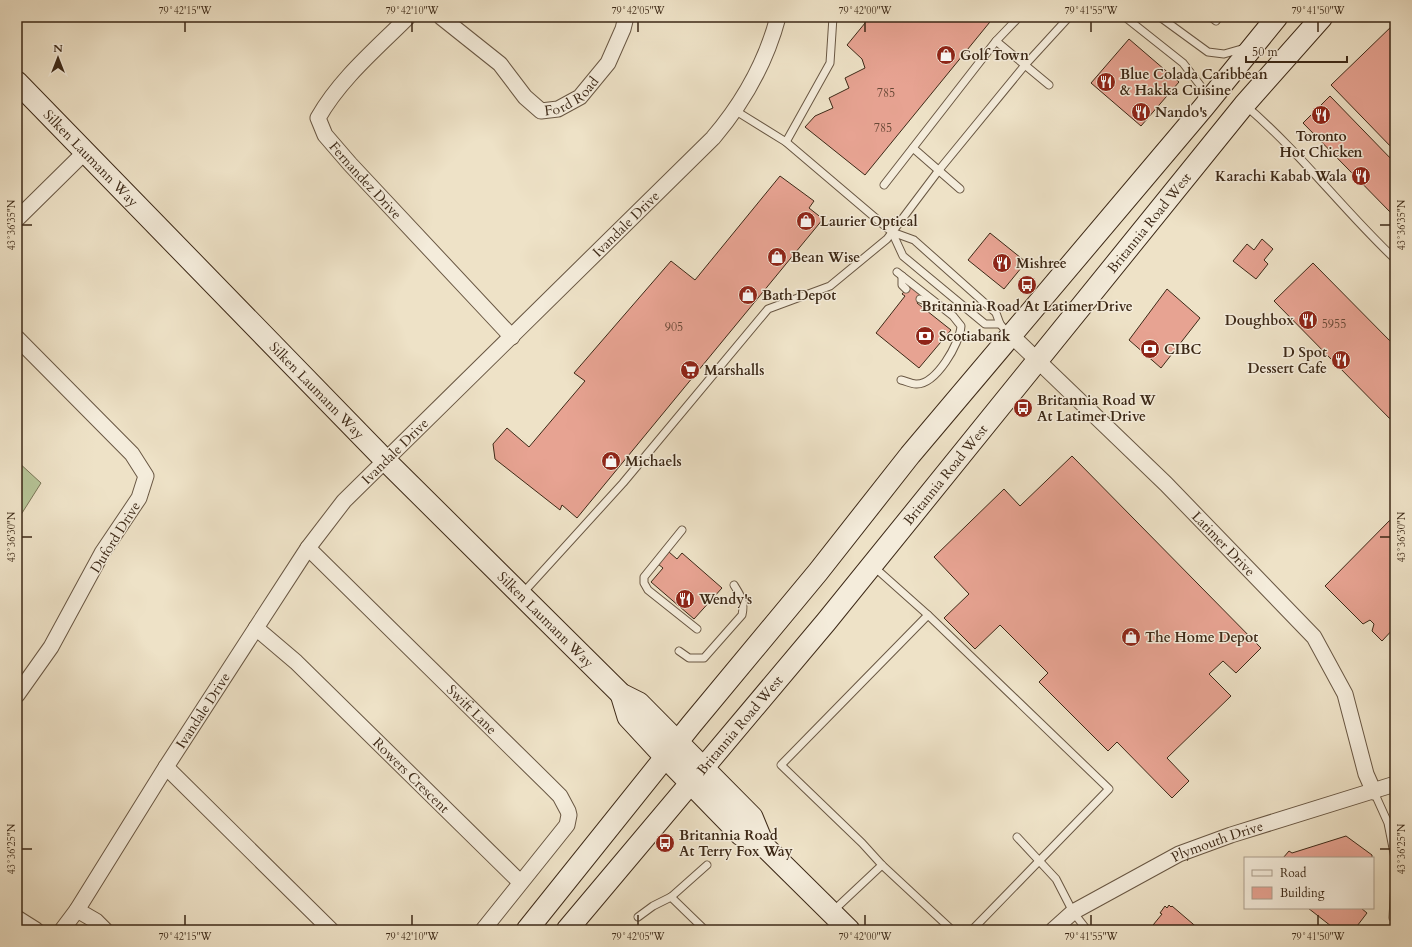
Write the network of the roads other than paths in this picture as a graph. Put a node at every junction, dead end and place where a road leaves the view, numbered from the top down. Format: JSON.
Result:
{"nodes":[{"id":1,"x":408,"y":17,"type":"edge"},
{"id":2,"x":441,"y":17,"type":"edge"},
{"id":3,"x":626,"y":17,"type":"edge"},
{"id":4,"x":778,"y":17,"type":"edge"},
{"id":5,"x":833,"y":17,"type":"edge"},
{"id":6,"x":1019,"y":17,"type":"edge"},
{"id":7,"x":1069,"y":17,"type":"edge"},
{"id":8,"x":1125,"y":17,"type":"edge"},
{"id":9,"x":1160,"y":17,"type":"edge"},
{"id":10,"x":1211,"y":17,"type":"edge"},
{"id":11,"x":1219,"y":17,"type":"edge"},
{"id":12,"x":1277,"y":17,"type":"edge"},
{"id":13,"x":1322,"y":17,"type":"edge"},
{"id":14,"x":996,"y":41,"type":"junction"},
{"id":15,"x":1253,"y":46,"type":"junction"},
{"id":16,"x":1024,"y":65,"type":"junction"},
{"id":17,"x":17,"y":82,"type":"edge"},
{"id":18,"x":1048,"y":85,"type":"dead end"},
{"id":19,"x":1244,"y":105,"type":"junction"},
{"id":20,"x":1203,"y":108,"type":"junction"},
{"id":21,"x":736,"y":111,"type":"junction"},
{"id":22,"x":786,"y":142,"type":"junction"},
{"id":23,"x":913,"y":148,"type":"junction"},
{"id":24,"x":86,"y":151,"type":"junction"},
{"id":25,"x":939,"y":170,"type":"junction"},
{"id":26,"x":884,"y":185,"type":"dead end"},
{"id":27,"x":960,"y":189,"type":"dead end"},
{"id":28,"x":17,"y":218,"type":"edge"},
{"id":29,"x":892,"y":232,"type":"junction"},
{"id":30,"x":1395,"y":259,"type":"edge"},
{"id":31,"x":906,"y":289,"type":"dead end"},
{"id":32,"x":920,"y":299,"type":"dead end"},
{"id":33,"x":939,"y":305,"type":"junction"},
{"id":34,"x":1005,"y":330,"type":"junction"},
{"id":35,"x":512,"y":337,"type":"junction"},
{"id":36,"x":17,"y":338,"type":"edge"},
{"id":37,"x":1037,"y":360,"type":"junction"},
{"id":38,"x":901,"y":380,"type":"dead end"},
{"id":39,"x":386,"y":461,"type":"junction"},
{"id":40,"x":682,"y":530,"type":"dead end"},
{"id":41,"x":308,"y":548,"type":"junction"},
{"id":42,"x":872,"y":565,"type":"junction"},
{"id":43,"x":734,"y":585,"type":"dead end"},
{"id":44,"x":522,"y":594,"type":"junction"},
{"id":45,"x":928,"y":615,"type":"junction"},
{"id":46,"x":256,"y":628,"type":"junction"},
{"id":47,"x":697,"y":629,"type":"dead end"},
{"id":48,"x":678,"y":651,"type":"dead end"},
{"id":49,"x":17,"y":695,"type":"edge"},
{"id":50,"x":671,"y":750,"type":"junction"},
{"id":51,"x":166,"y":767,"type":"junction"},
{"id":52,"x":696,"y":774,"type":"junction"},
{"id":53,"x":1395,"y":784,"type":"edge"},
{"id":54,"x":1374,"y":792,"type":"junction"},
{"id":55,"x":1017,"y":837,"type":"dead end"},
{"id":56,"x":1395,"y":858,"type":"edge"},
{"id":57,"x":1039,"y":861,"type":"junction"},
{"id":58,"x":707,"y":865,"type":"dead end"},
{"id":59,"x":882,"y":865,"type":"junction"},
{"id":60,"x":520,"y":882,"type":"junction"},
{"id":61,"x":1395,"y":882,"type":"edge"},
{"id":62,"x":671,"y":897,"type":"junction"},
{"id":63,"x":77,"y":910,"type":"junction"},
{"id":64,"x":832,"y":912,"type":"junction"},
{"id":65,"x":1074,"y":912,"type":"junction"},
{"id":66,"x":638,"y":917,"type":"dead end"},
{"id":67,"x":17,"y":918,"type":"edge"},
{"id":68,"x":1393,"y":918,"type":"dead end"},
{"id":69,"x":36,"y":930,"type":"edge"},
{"id":70,"x":62,"y":930,"type":"edge"},
{"id":71,"x":105,"y":930,"type":"edge"},
{"id":72,"x":331,"y":930,"type":"edge"},
{"id":73,"x":483,"y":930,"type":"edge"},
{"id":74,"x":526,"y":930,"type":"edge"},
{"id":75,"x":567,"y":930,"type":"edge"},
{"id":76,"x":704,"y":930,"type":"edge"},
{"id":77,"x":849,"y":930,"type":"edge"},
{"id":78,"x":952,"y":930,"type":"edge"},
{"id":79,"x":972,"y":930,"type":"edge"},
{"id":80,"x":1053,"y":930,"type":"edge"},
{"id":81,"x":1087,"y":930,"type":"edge"}],
"edges":[{"from":1,"to":35,"type":"street","name":"Fernandez Drive"},
{"from":2,"to":3,"type":"street","name":"Ford Road"},
{"from":4,"to":21,"type":"street","name":"Ivandale Drive"},
{"from":5,"to":22,"type":"lane"},
{"from":6,"to":14,"type":"lane"},
{"from":7,"to":16,"type":"lane"},
{"from":8,"to":20,"type":"lane"},
{"from":9,"to":15,"type":"lane"},
{"from":10,"to":11,"type":"lane"},
{"from":12,"to":15,"type":"main road"},
{"from":13,"to":19,"type":"main road","name":"Britannia Road West"},
{"from":14,"to":16,"type":"lane"},
{"from":14,"to":23,"type":"lane"},
{"from":15,"to":20,"type":"main road"},
{"from":16,"to":18,"type":"lane"},
{"from":16,"to":25,"type":"lane"},
{"from":17,"to":24,"type":"main road","name":"Silken Laumann Way"},
{"from":19,"to":30,"type":"lane"},
{"from":19,"to":37,"type":"main road","name":"Britannia Road West"},
{"from":20,"to":34,"type":"main road"},
{"from":21,"to":22,"type":"lane"},
{"from":21,"to":35,"type":"street","name":"Ivandale Drive"},
{"from":22,"to":29,"type":"lane"},
{"from":23,"to":25,"type":"lane"},
{"from":23,"to":26,"type":"lane"},
{"from":24,"to":28,"type":"street"},
{"from":24,"to":39,"type":"main road","name":"Silken Laumann Way"},
{"from":25,"to":27,"type":"lane"},
{"from":25,"to":29,"type":"lane"},
{"from":29,"to":34,"type":"lane"},
{"from":29,"to":34,"type":"lane"},
{"from":29,"to":44,"type":"lane"},
{"from":31,"to":33,"type":"lane"},
{"from":32,"to":33,"type":"lane"},
{"from":33,"to":38,"type":"lane"},
{"from":34,"to":37,"type":"street","name":"Latimer Drive"},
{"from":34,"to":50,"type":"main road"},
{"from":35,"to":39,"type":"street","name":"Ivandale Drive"},
{"from":36,"to":49,"type":"street","name":"Duford Drive"},
{"from":37,"to":42,"type":"main road","name":"Britannia Road West"},
{"from":37,"to":54,"type":"street","name":"Latimer Drive"},
{"from":39,"to":41,"type":"street","name":"Ivandale Drive"},
{"from":39,"to":44,"type":"main road","name":"Silken Laumann Way"},
{"from":40,"to":47,"type":"lane"},
{"from":41,"to":46,"type":"street","name":"Ivandale Drive"},
{"from":41,"to":60,"type":"street","name":"Swift Lane"},
{"from":42,"to":45,"type":"lane"},
{"from":42,"to":52,"type":"main road","name":"Britannia Road West"},
{"from":43,"to":48,"type":"lane"},
{"from":44,"to":50,"type":"main road","name":"Silken Laumann Way"},
{"from":45,"to":57,"type":"lane"},
{"from":45,"to":59,"type":"lane"},
{"from":46,"to":51,"type":"street","name":"Ivandale Drive"},
{"from":46,"to":60,"type":"street","name":"Rowers Crescent"},
{"from":50,"to":52,"type":"main road","name":"Silken Laumann Way"},
{"from":50,"to":74,"type":"main road"},
{"from":51,"to":63,"type":"street","name":"Ivandale Drive"},
{"from":51,"to":72,"type":"street"},
{"from":52,"to":64,"type":"main road","name":"Silken Laumann Way"},
{"from":52,"to":75,"type":"main road","name":"Britannia Road West"},
{"from":53,"to":54,"type":"street","name":"Plymouth Drive"},
{"from":54,"to":56,"type":"lane"},
{"from":54,"to":65,"type":"street","name":"Plymouth Drive"},
{"from":55,"to":57,"type":"lane"},
{"from":57,"to":65,"type":"lane"},
{"from":57,"to":79,"type":"lane"},
{"from":58,"to":62,"type":"lane"},
{"from":59,"to":64,"type":"lane"},
{"from":59,"to":78,"type":"lane"},
{"from":60,"to":73,"type":"street"},
{"from":61,"to":68,"type":"lane"},
{"from":62,"to":66,"type":"lane"},
{"from":62,"to":76,"type":"lane"},
{"from":63,"to":70,"type":"street","name":"Ivandale Drive"},
{"from":63,"to":71,"type":"street"},
{"from":64,"to":77,"type":"main road","name":"Silken Laumann Way"},
{"from":65,"to":80,"type":"street","name":"Plymouth Drive"},
{"from":65,"to":81,"type":"lane"},
{"from":67,"to":69,"type":"street"}]}
